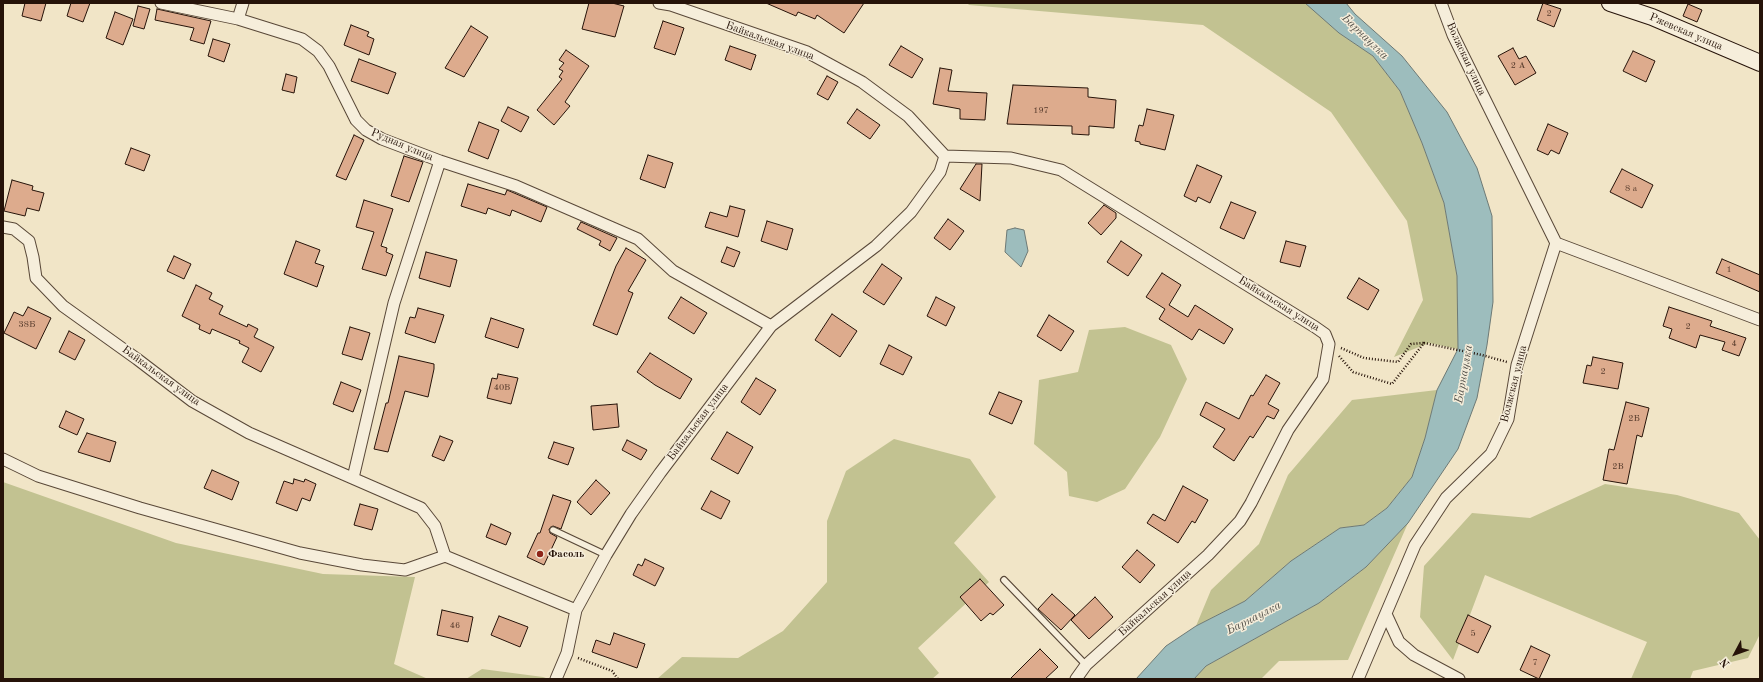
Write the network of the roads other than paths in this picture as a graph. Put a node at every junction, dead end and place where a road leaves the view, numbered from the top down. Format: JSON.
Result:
{"nodes":[{"id":1,"x":161,"y":3,"type":"edge"},
{"id":2,"x":243,"y":3,"type":"edge"},
{"id":3,"x":659,"y":3,"type":"edge"},
{"id":4,"x":1441,"y":3,"type":"edge"},
{"id":5,"x":1610,"y":3,"type":"edge"},
{"id":6,"x":238,"y":19,"type":"junction"},
{"id":7,"x":1760,"y":63,"type":"edge"},
{"id":8,"x":945,"y":156,"type":"junction"},
{"id":9,"x":440,"y":161,"type":"junction"},
{"id":10,"x":3,"y":226,"type":"edge"},
{"id":11,"x":1556,"y":243,"type":"junction"},
{"id":12,"x":1760,"y":320,"type":"edge"},
{"id":13,"x":771,"y":326,"type":"junction"},
{"id":14,"x":3,"y":459,"type":"edge"},
{"id":15,"x":353,"y":478,"type":"junction"},
{"id":16,"x":553,"y":530,"type":"dead end"},
{"id":17,"x":606,"y":555,"type":"junction"},
{"id":18,"x":445,"y":556,"type":"junction"},
{"id":19,"x":1004,"y":580,"type":"dead end"},
{"id":20,"x":576,"y":610,"type":"junction"},
{"id":21,"x":1386,"y":614,"type":"junction"},
{"id":22,"x":1086,"y":665,"type":"junction"},
{"id":23,"x":556,"y":679,"type":"edge"},
{"id":24,"x":1076,"y":679,"type":"edge"},
{"id":25,"x":1358,"y":679,"type":"edge"},
{"id":26,"x":1459,"y":679,"type":"edge"}],
"edges":[{"from":1,"to":6,"type":"street","name":"Рудная улица"},
{"from":2,"to":6,"type":"street"},
{"from":3,"to":8,"type":"street","name":"Байкальская улица"},
{"from":4,"to":11,"type":"street","name":"Волжская улица"},
{"from":5,"to":7,"type":"main road","name":"Ржевская улица"},
{"from":6,"to":9,"type":"street","name":"Рудная улица"},
{"from":8,"to":13,"type":"street","name":"Байкальская улица"},
{"from":8,"to":22,"type":"street","name":"Байкальская улица"},
{"from":9,"to":13,"type":"street"},
{"from":9,"to":15,"type":"street","name":"Рудная улица"},
{"from":10,"to":15,"type":"street","name":"Байкальская улица"},
{"from":11,"to":12,"type":"street"},
{"from":11,"to":21,"type":"street","name":"Волжская улица"},
{"from":13,"to":17,"type":"street","name":"Байкальская улица"},
{"from":14,"to":18,"type":"street"},
{"from":15,"to":18,"type":"street","name":"Байкальская улица"},
{"from":16,"to":17,"type":"lane"},
{"from":17,"to":20,"type":"street","name":"Байкальская улица"},
{"from":18,"to":20,"type":"street"},
{"from":19,"to":22,"type":"lane"},
{"from":20,"to":23,"type":"street","name":"Байкальская улица"},
{"from":21,"to":25,"type":"street","name":"Волжская улица"},
{"from":21,"to":26,"type":"street"},
{"from":22,"to":24,"type":"street","name":"Байкальская улица"}]}
